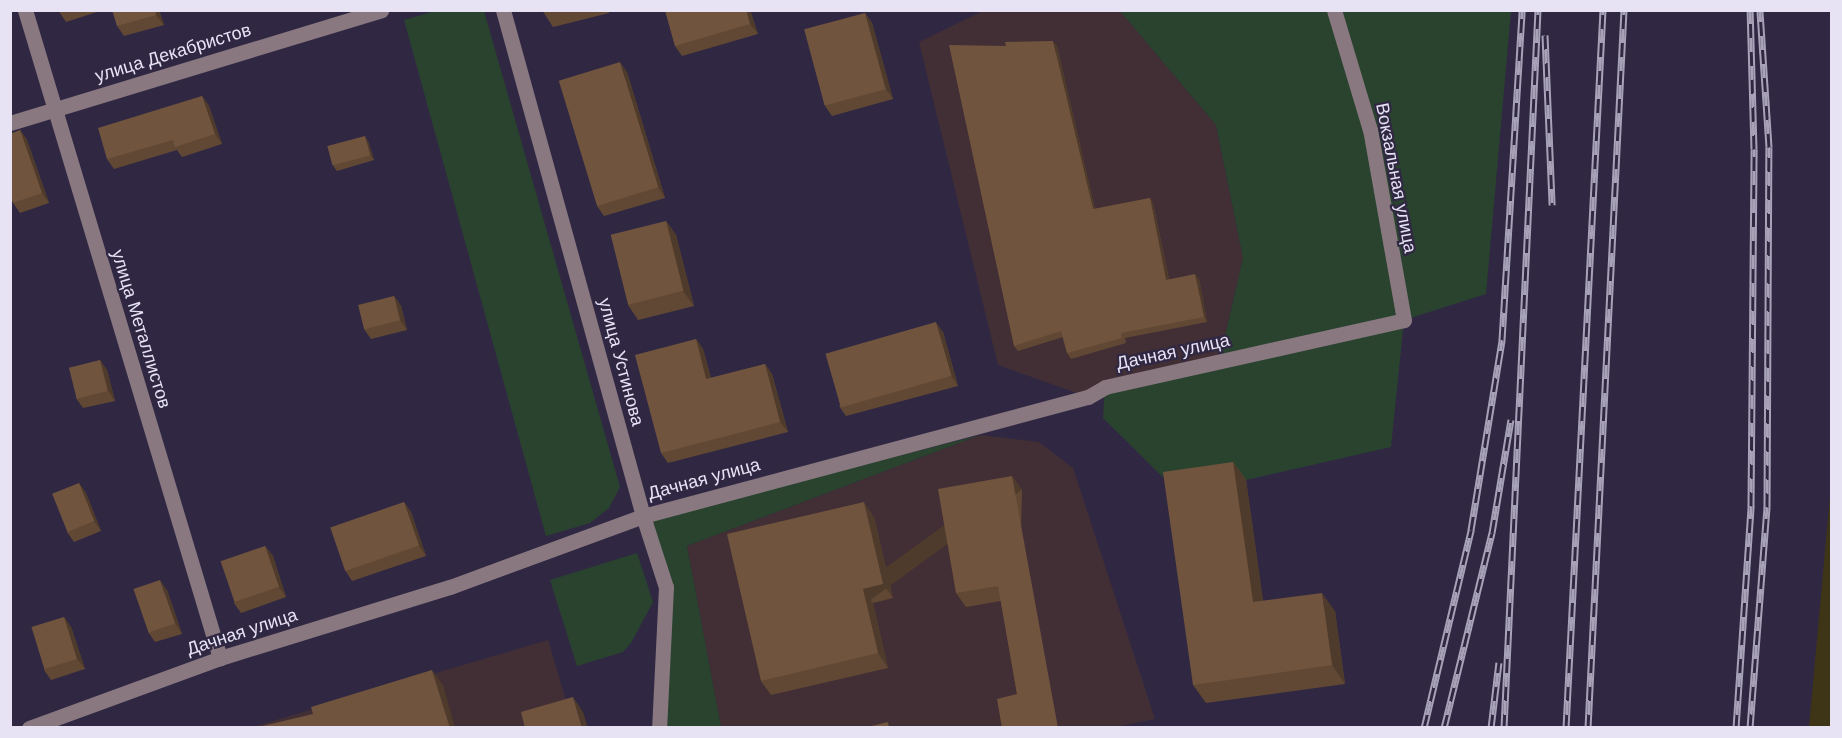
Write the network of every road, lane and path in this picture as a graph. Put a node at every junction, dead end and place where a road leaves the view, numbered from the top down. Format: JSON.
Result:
{"nodes":[{"id":1,"x":25,"y":10,"type":"edge"},
{"id":2,"x":381,"y":10,"type":"edge"},
{"id":3,"x":503,"y":10,"type":"edge"},
{"id":4,"x":1334,"y":10,"type":"edge"},
{"id":5,"x":55,"y":110,"type":"junction"},
{"id":6,"x":10,"y":123,"type":"edge"},
{"id":7,"x":1404,"y":320,"type":"joint"},
{"id":8,"x":643,"y":516,"type":"junction"},
{"id":9,"x":220,"y":658,"type":"junction"},
{"id":10,"x":29,"y":728,"type":"edge"},
{"id":11,"x":659,"y":728,"type":"edge"}],
"edges":[{"from":1,"to":5,"type":"street","name":"улица Металлистов"},
{"from":2,"to":5,"type":"street","name":"улица Декабристов"},
{"from":3,"to":8,"type":"street","name":"улица Устинова"},
{"from":4,"to":7,"type":"street","name":"Вокзальная улица"},
{"from":5,"to":6,"type":"street","name":"улица Декабристов"},
{"from":5,"to":9,"type":"street","name":"улица Металлистов"},
{"from":7,"to":8,"type":"street","name":"Дачная улица"},
{"from":8,"to":9,"type":"street","name":"Дачная улица"},
{"from":8,"to":11,"type":"street","name":"улица Устинова"},
{"from":9,"to":10,"type":"street","name":"Дачная улица"}]}
